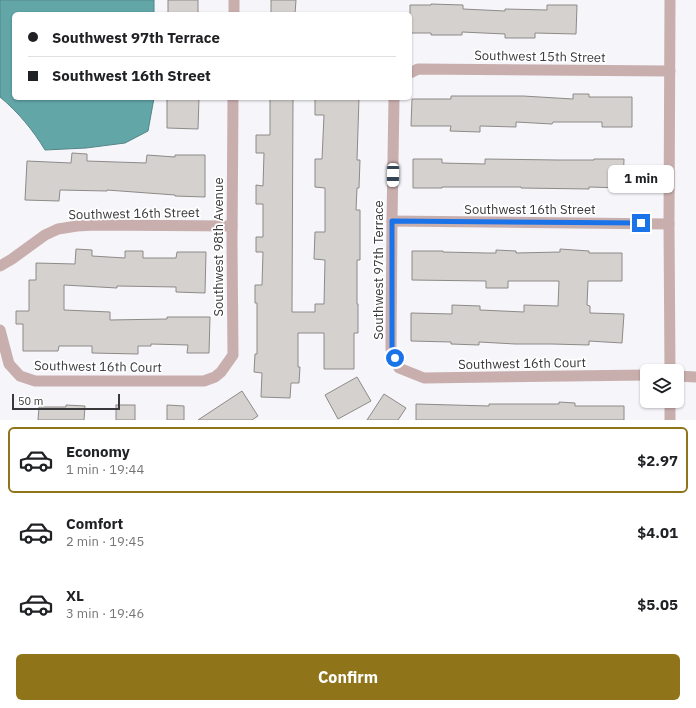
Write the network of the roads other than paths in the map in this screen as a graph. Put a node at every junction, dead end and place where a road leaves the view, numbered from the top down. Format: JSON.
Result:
{"nodes":[{"id":1,"x":234,"y":0,"type":"edge"},
{"id":2,"x":670,"y":0,"type":"edge"},
{"id":3,"x":234,"y":12,"type":"edge"},
{"id":4,"x":670,"y":71,"type":"junction"},
{"id":5,"x":412,"y":72,"type":"edge"},
{"id":6,"x":233,"y":100,"type":"edge"},
{"id":7,"x":394,"y":100,"type":"edge"},
{"id":8,"x":392,"y":221,"type":"junction"},
{"id":9,"x":669,"y":224,"type":"junction"},
{"id":10,"x":232,"y":226,"type":"junction"},
{"id":11,"x":0,"y":266,"type":"edge"},
{"id":12,"x":0,"y":330,"type":"edge"},
{"id":13,"x":670,"y":364,"type":"edge"},
{"id":14,"x":399,"y":368,"type":"joint"},
{"id":15,"x":640,"y":375,"type":"edge"},
{"id":16,"x":684,"y":376,"type":"edge"},
{"id":17,"x":696,"y":377,"type":"edge"},
{"id":18,"x":204,"y":381,"type":"joint"},
{"id":19,"x":670,"y":408,"type":"edge"},
{"id":20,"x":670,"y":420,"type":"edge"}],
"edges":[{"from":1,"to":3,"type":"street"},
{"from":2,"to":4,"type":"street"},
{"from":4,"to":5,"type":"street","name":"Southwest 15th Street"},
{"from":4,"to":9,"type":"street"},
{"from":6,"to":10,"type":"street","name":"Southwest 98th Avenue"},
{"from":7,"to":8,"type":"street","name":"Southwest 97th Terrace"},
{"from":8,"to":9,"type":"street","name":"Southwest 16th Street"},
{"from":8,"to":14,"type":"street","name":"Southwest 97th Terrace"},
{"from":9,"to":13,"type":"street"},
{"from":10,"to":11,"type":"street","name":"Southwest 16th Street"},
{"from":10,"to":18,"type":"street","name":"Southwest 98th Avenue"},
{"from":12,"to":18,"type":"street","name":"Southwest 16th Court"},
{"from":14,"to":15,"type":"street","name":"Southwest 16th Court"},
{"from":16,"to":17,"type":"street"},
{"from":19,"to":20,"type":"street"}]}
